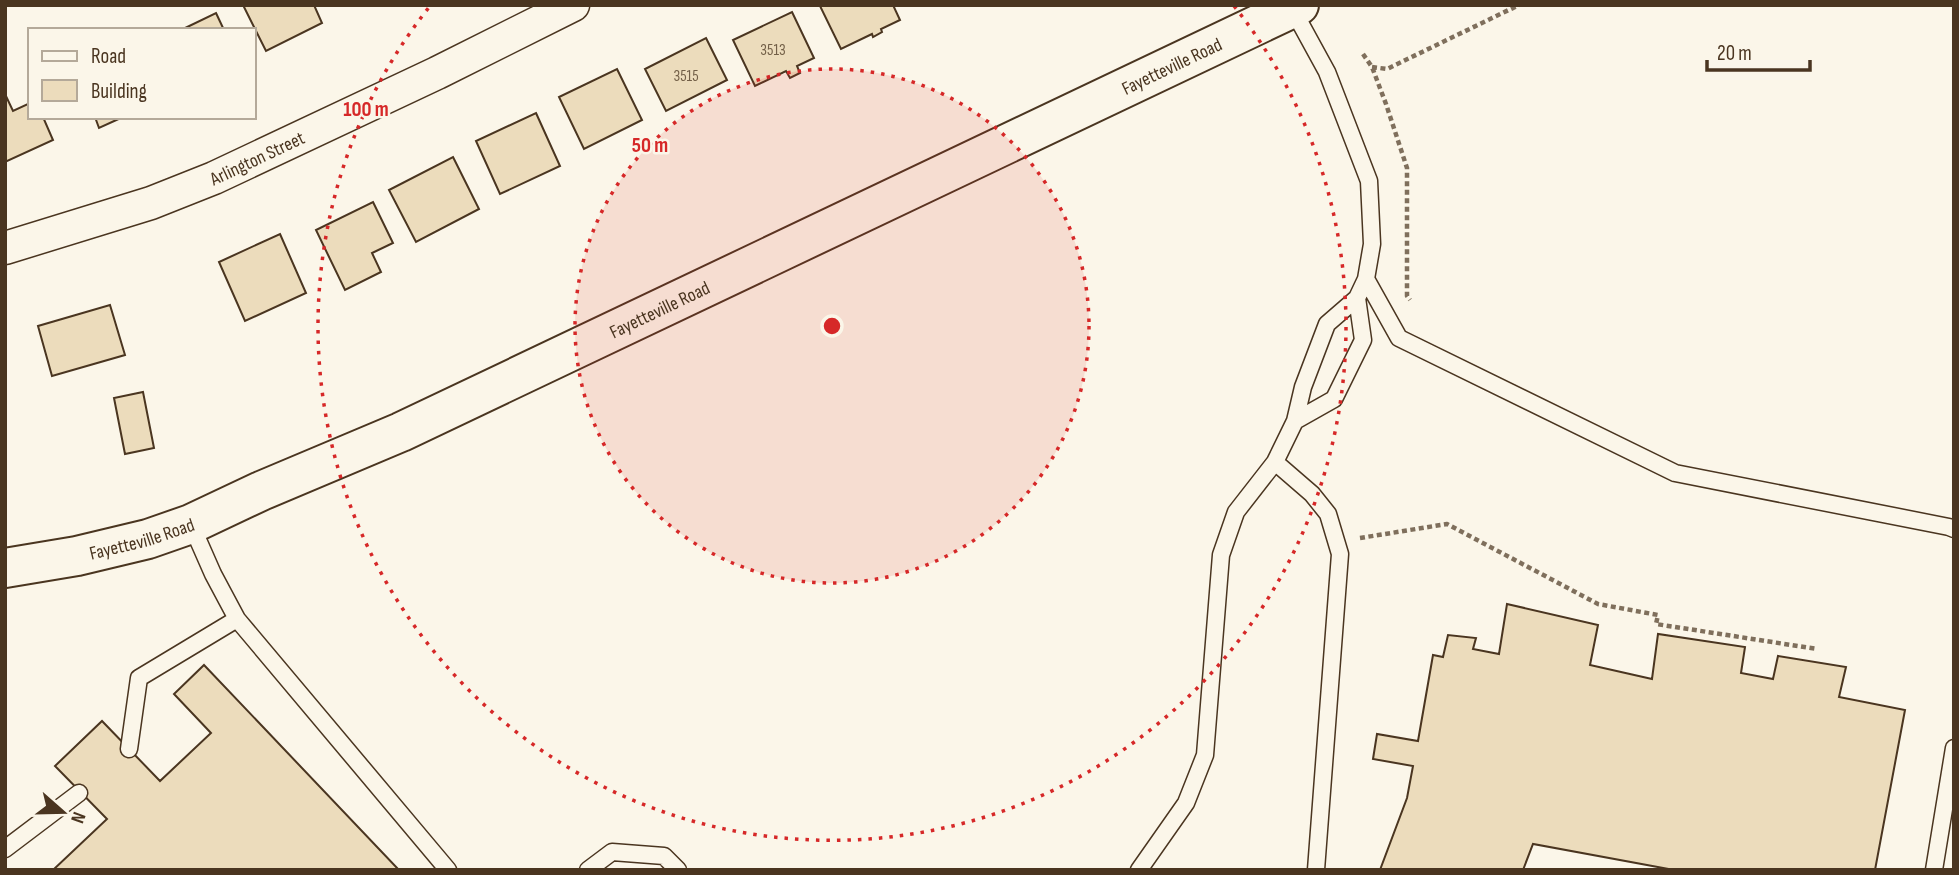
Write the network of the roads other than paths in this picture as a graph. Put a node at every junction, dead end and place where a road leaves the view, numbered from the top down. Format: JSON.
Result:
{"nodes":[{"id":1,"x":573,"y":5,"type":"edge"},
{"id":2,"x":1294,"y":6,"type":"edge"},
{"id":3,"x":5,"y":248,"type":"edge"},
{"id":4,"x":1366,"y":279,"type":"junction"},
{"id":5,"x":1357,"y":298,"type":"junction"},
{"id":6,"x":1295,"y":421,"type":"junction"},
{"id":7,"x":1275,"y":462,"type":"junction"},
{"id":8,"x":191,"y":524,"type":"junction"},
{"id":9,"x":1954,"y":529,"type":"edge"},
{"id":10,"x":5,"y":568,"type":"edge"},
{"id":11,"x":237,"y":619,"type":"junction"},
{"id":12,"x":1954,"y":748,"type":"edge"},
{"id":13,"x":129,"y":749,"type":"dead end"},
{"id":14,"x":79,"y":793,"type":"dead end"},
{"id":15,"x":5,"y":849,"type":"edge"},
{"id":16,"x":448,"y":870,"type":"edge"},
{"id":17,"x":588,"y":870,"type":"edge"},
{"id":18,"x":678,"y":870,"type":"edge"},
{"id":19,"x":1139,"y":870,"type":"edge"},
{"id":20,"x":1316,"y":870,"type":"edge"},
{"id":21,"x":1934,"y":870,"type":"edge"}],
"edges":[{"from":1,"to":3,"type":"street","name":"Arlington Street"},
{"from":2,"to":4,"type":"lane"},
{"from":2,"to":8,"type":"main road","name":"Fayetteville Road"},
{"from":4,"to":5,"type":"lane"},
{"from":4,"to":9,"type":"lane"},
{"from":5,"to":6,"type":"lane"},
{"from":5,"to":6,"type":"lane"},
{"from":6,"to":7,"type":"lane"},
{"from":7,"to":19,"type":"lane"},
{"from":7,"to":20,"type":"lane"},
{"from":8,"to":10,"type":"main road","name":"Fayetteville Road"},
{"from":8,"to":11,"type":"lane"},
{"from":11,"to":13,"type":"lane"},
{"from":11,"to":16,"type":"lane"},
{"from":12,"to":21,"type":"lane"},
{"from":14,"to":15,"type":"lane"},
{"from":17,"to":18,"type":"lane"}]}
